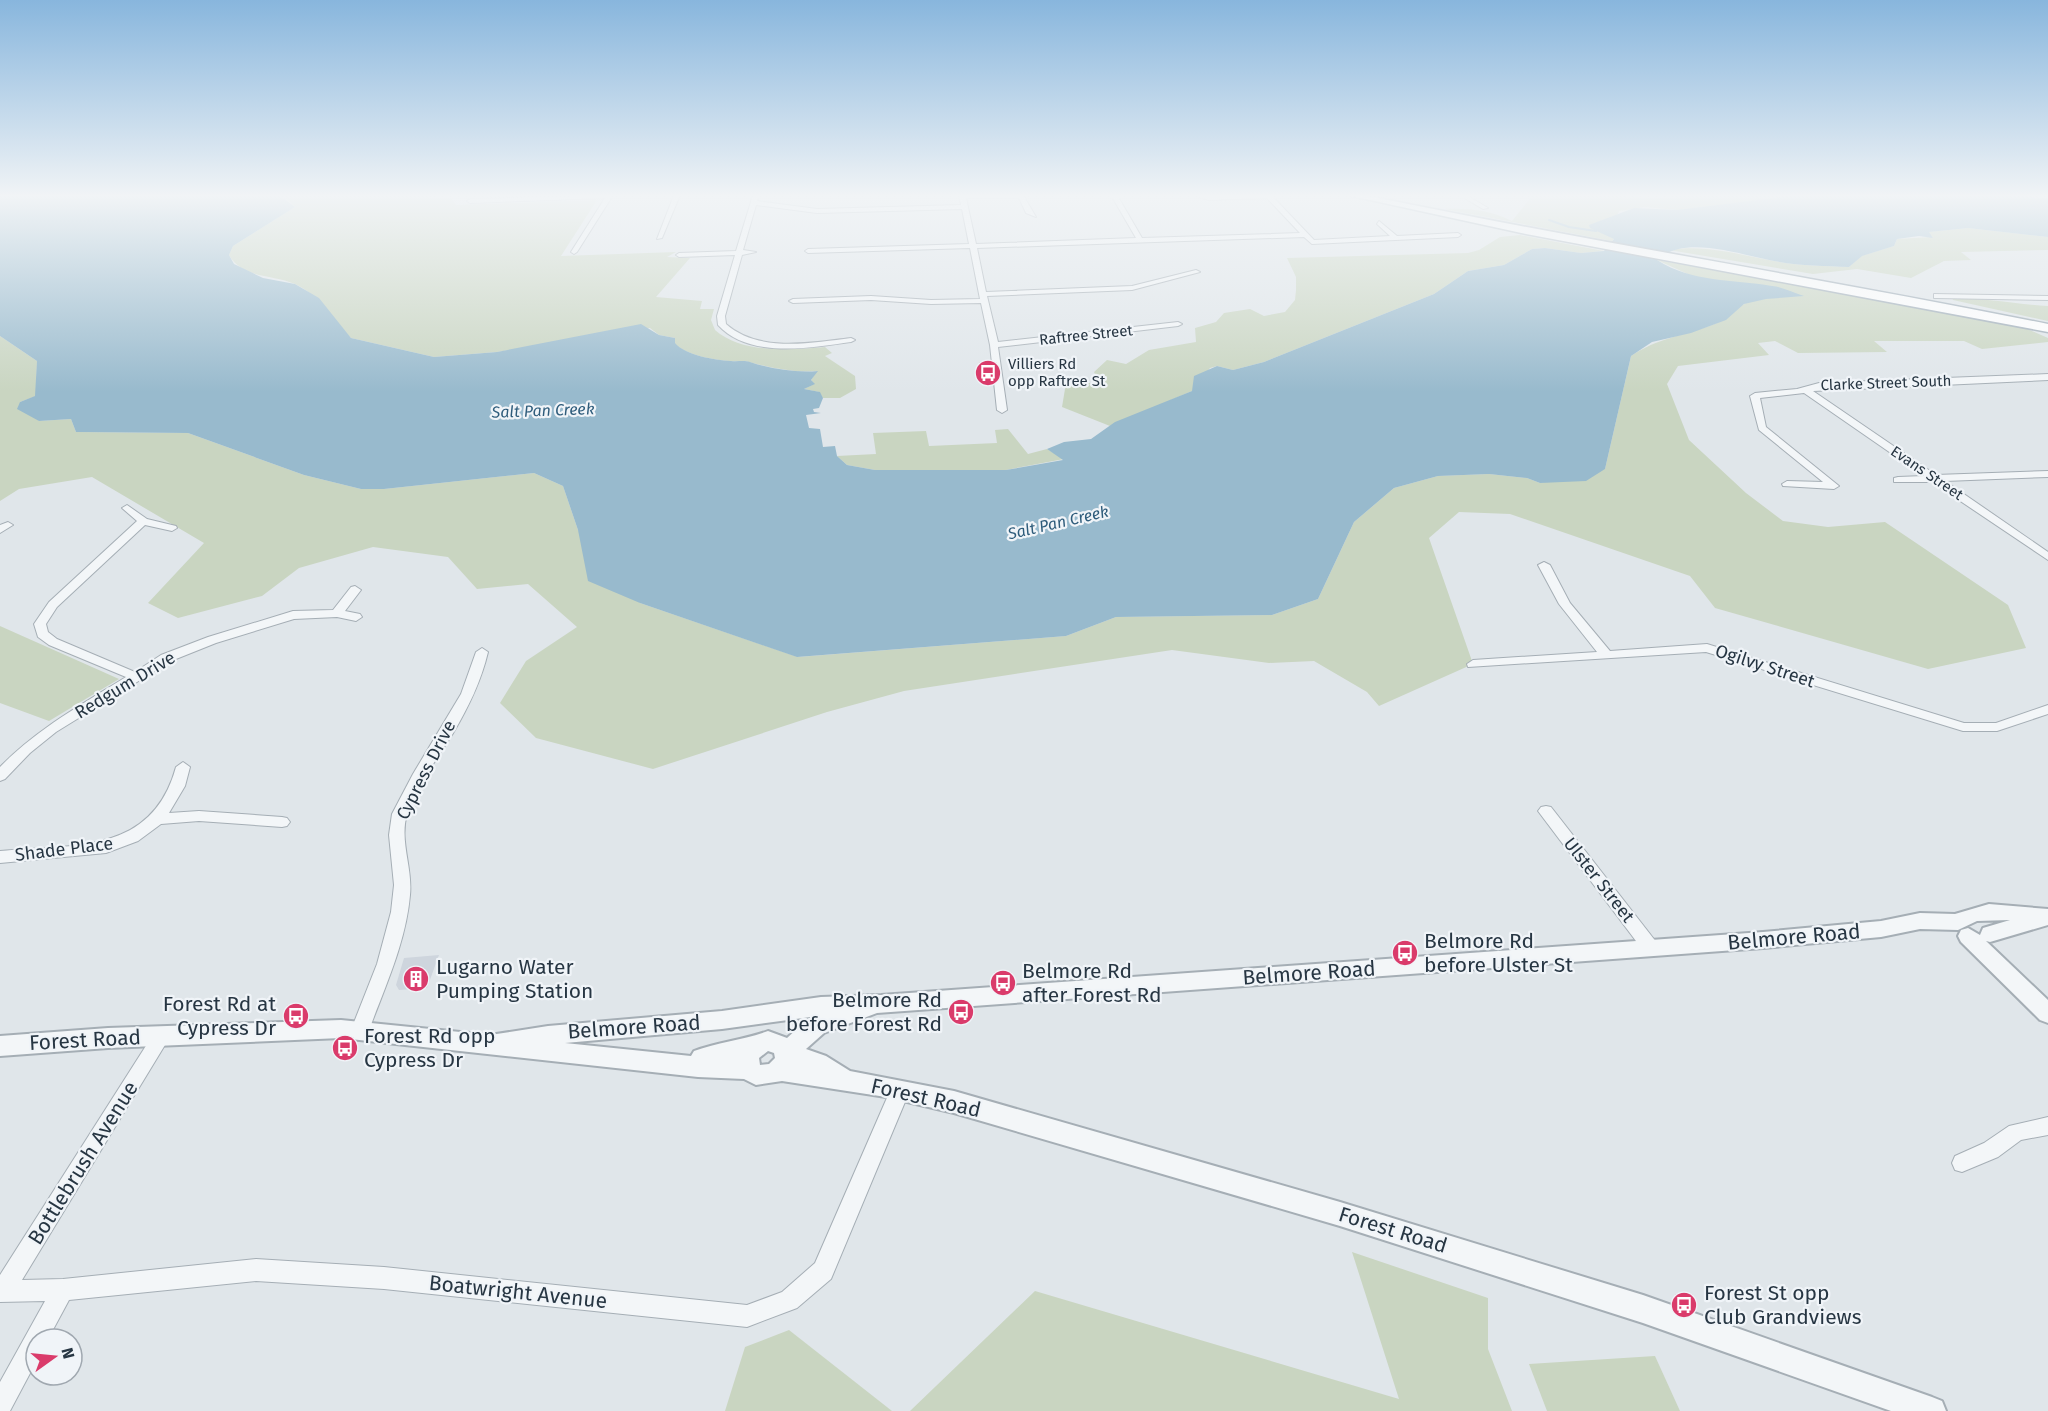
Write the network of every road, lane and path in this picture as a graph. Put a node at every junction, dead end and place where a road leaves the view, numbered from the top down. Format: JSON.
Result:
{"nodes":[{"id":1,"x":738,"y":261,"type":"edge"},
{"id":2,"x":975,"y":261,"type":"edge"},
{"id":3,"x":1704,"y":261,"type":"edge"},
{"id":4,"x":1196,"y":272,"type":"dead end"},
{"id":5,"x":1937,"y":296,"type":"dead end"},
{"id":6,"x":983,"y":297,"type":"junction"},
{"id":7,"x":2048,"y":298,"type":"edge"},
{"id":8,"x":793,"y":301,"type":"dead end"},
{"id":9,"x":1178,"y":324,"type":"dead end"},
{"id":10,"x":2048,"y":326,"type":"edge"},
{"id":11,"x":851,"y":340,"type":"dead end"},
{"id":12,"x":994,"y":345,"type":"junction"},
{"id":13,"x":2048,"y":377,"type":"edge"},
{"id":14,"x":1806,"y":390,"type":"junction"},
{"id":15,"x":1002,"y":410,"type":"dead end"},
{"id":16,"x":2048,"y":474,"type":"edge"},
{"id":17,"x":1935,"y":479,"type":"junction"},
{"id":18,"x":1898,"y":480,"type":"dead end"},
{"id":19,"x":1787,"y":484,"type":"dead end"},
{"id":20,"x":127,"y":508,"type":"dead end"},
{"id":21,"x":143,"y":521,"type":"junction"},
{"id":22,"x":172,"y":528,"type":"dead end"},
{"id":23,"x":2048,"y":556,"type":"edge"},
{"id":24,"x":1544,"y":565,"type":"dead end"},
{"id":25,"x":355,"y":590,"type":"dead end"},
{"id":26,"x":337,"y":613,"type":"junction"},
{"id":27,"x":357,"y":616,"type":"dead end"},
{"id":28,"x":482,"y":652,"type":"dead end"},
{"id":29,"x":1606,"y":654,"type":"junction"},
{"id":30,"x":1473,"y":664,"type":"dead end"},
{"id":31,"x":134,"y":676,"type":"junction"},
{"id":32,"x":2048,"y":709,"type":"edge"},
{"id":33,"x":183,"y":767,"type":"dead end"},
{"id":34,"x":0,"y":776,"type":"edge"},
{"id":35,"x":1546,"y":811,"type":"dead end"},
{"id":36,"x":157,"y":819,"type":"junction"},
{"id":37,"x":282,"y":822,"type":"dead end"},
{"id":38,"x":0,"y":857,"type":"edge"},
{"id":39,"x":2048,"y":917,"type":"edge"},
{"id":40,"x":1971,"y":930,"type":"junction"},
{"id":41,"x":1651,"y":948,"type":"junction"},
{"id":42,"x":881,"y":1004,"type":"junction"},
{"id":43,"x":778,"y":1014,"type":"junction"},
{"id":44,"x":2048,"y":1014,"type":"edge"},
{"id":45,"x":360,"y":1030,"type":"junction"},
{"id":46,"x":162,"y":1035,"type":"junction"},
{"id":47,"x":490,"y":1045,"type":"junction"},
{"id":48,"x":0,"y":1046,"type":"edge"},
{"id":49,"x":754,"y":1053,"type":"junction"},
{"id":50,"x":785,"y":1059,"type":"junction"},
{"id":51,"x":900,"y":1090,"type":"junction"},
{"id":52,"x":2048,"y":1126,"type":"edge"},
{"id":53,"x":1962,"y":1163,"type":"dead end"},
{"id":54,"x":63,"y":1290,"type":"junction"},
{"id":55,"x":1,"y":1291,"type":"edge"},
{"id":56,"x":43,"y":1327,"type":"edge"},
{"id":57,"x":24,"y":1361,"type":"edge"},
{"id":58,"x":0,"y":1405,"type":"edge"},
{"id":59,"x":1932,"y":1411,"type":"edge"}],
"edges":[{"from":1,"to":11,"type":"street"},
{"from":2,"to":6,"type":"street"},
{"from":3,"to":10,"type":"main road"},
{"from":4,"to":6,"type":"street"},
{"from":5,"to":7,"type":"street"},
{"from":6,"to":8,"type":"street"},
{"from":6,"to":12,"type":"street"},
{"from":9,"to":12,"type":"street","name":"Raftree Street"},
{"from":12,"to":15,"type":"street"},
{"from":13,"to":14,"type":"street","name":"Clarke Street South"},
{"from":14,"to":17,"type":"street","name":"Evans Street"},
{"from":14,"to":19,"type":"street","name":"Clarke Street South"},
{"from":16,"to":17,"type":"street"},
{"from":17,"to":18,"type":"street"},
{"from":17,"to":23,"type":"street","name":"Evans Street"},
{"from":20,"to":21,"type":"street"},
{"from":21,"to":22,"type":"street"},
{"from":21,"to":31,"type":"street"},
{"from":24,"to":29,"type":"street"},
{"from":25,"to":26,"type":"street"},
{"from":26,"to":27,"type":"street","name":"Redgum Drive"},
{"from":26,"to":31,"type":"street","name":"Redgum Drive"},
{"from":28,"to":45,"type":"street","name":"Cypress Drive"},
{"from":29,"to":30,"type":"street","name":"Ogilvy Street"},
{"from":29,"to":32,"type":"street","name":"Ogilvy Street"},
{"from":31,"to":34,"type":"street","name":"Redgum Drive"},
{"from":33,"to":36,"type":"street","name":"Shade Place"},
{"from":35,"to":41,"type":"street","name":"Ulster Street"},
{"from":36,"to":37,"type":"street"},
{"from":36,"to":38,"type":"street","name":"Shade Place"},
{"from":39,"to":40,"type":"street","name":"Belmore Road"},
{"from":39,"to":40,"type":"street","name":"Belmore Road"},
{"from":40,"to":41,"type":"street","name":"Belmore Road"},
{"from":40,"to":44,"type":"street"},
{"from":41,"to":42,"type":"street","name":"Belmore Road"},
{"from":42,"to":43,"type":"street","name":"Belmore Road"},
{"from":42,"to":50,"type":"street","name":"Belmore Road"},
{"from":43,"to":47,"type":"street","name":"Belmore Road"},
{"from":43,"to":49,"type":"street"},
{"from":45,"to":46,"type":"street","name":"Forest Road"},
{"from":45,"to":47,"type":"street","name":"Forest Road"},
{"from":46,"to":48,"type":"street","name":"Forest Road"},
{"from":46,"to":55,"type":"street","name":"Bottlebrush Avenue"},
{"from":47,"to":49,"type":"street","name":"Forest Road"},
{"from":49,"to":50,"type":"street"},
{"from":49,"to":50,"type":"street"},
{"from":50,"to":51,"type":"street","name":"Forest Road"},
{"from":51,"to":54,"type":"street","name":"Boatwright Avenue"},
{"from":51,"to":59,"type":"street","name":"Forest Road"},
{"from":52,"to":53,"type":"street"},
{"from":54,"to":55,"type":"street","name":"Boatwright Avenue"},
{"from":54,"to":56,"type":"street"},
{"from":57,"to":58,"type":"street"}]}
